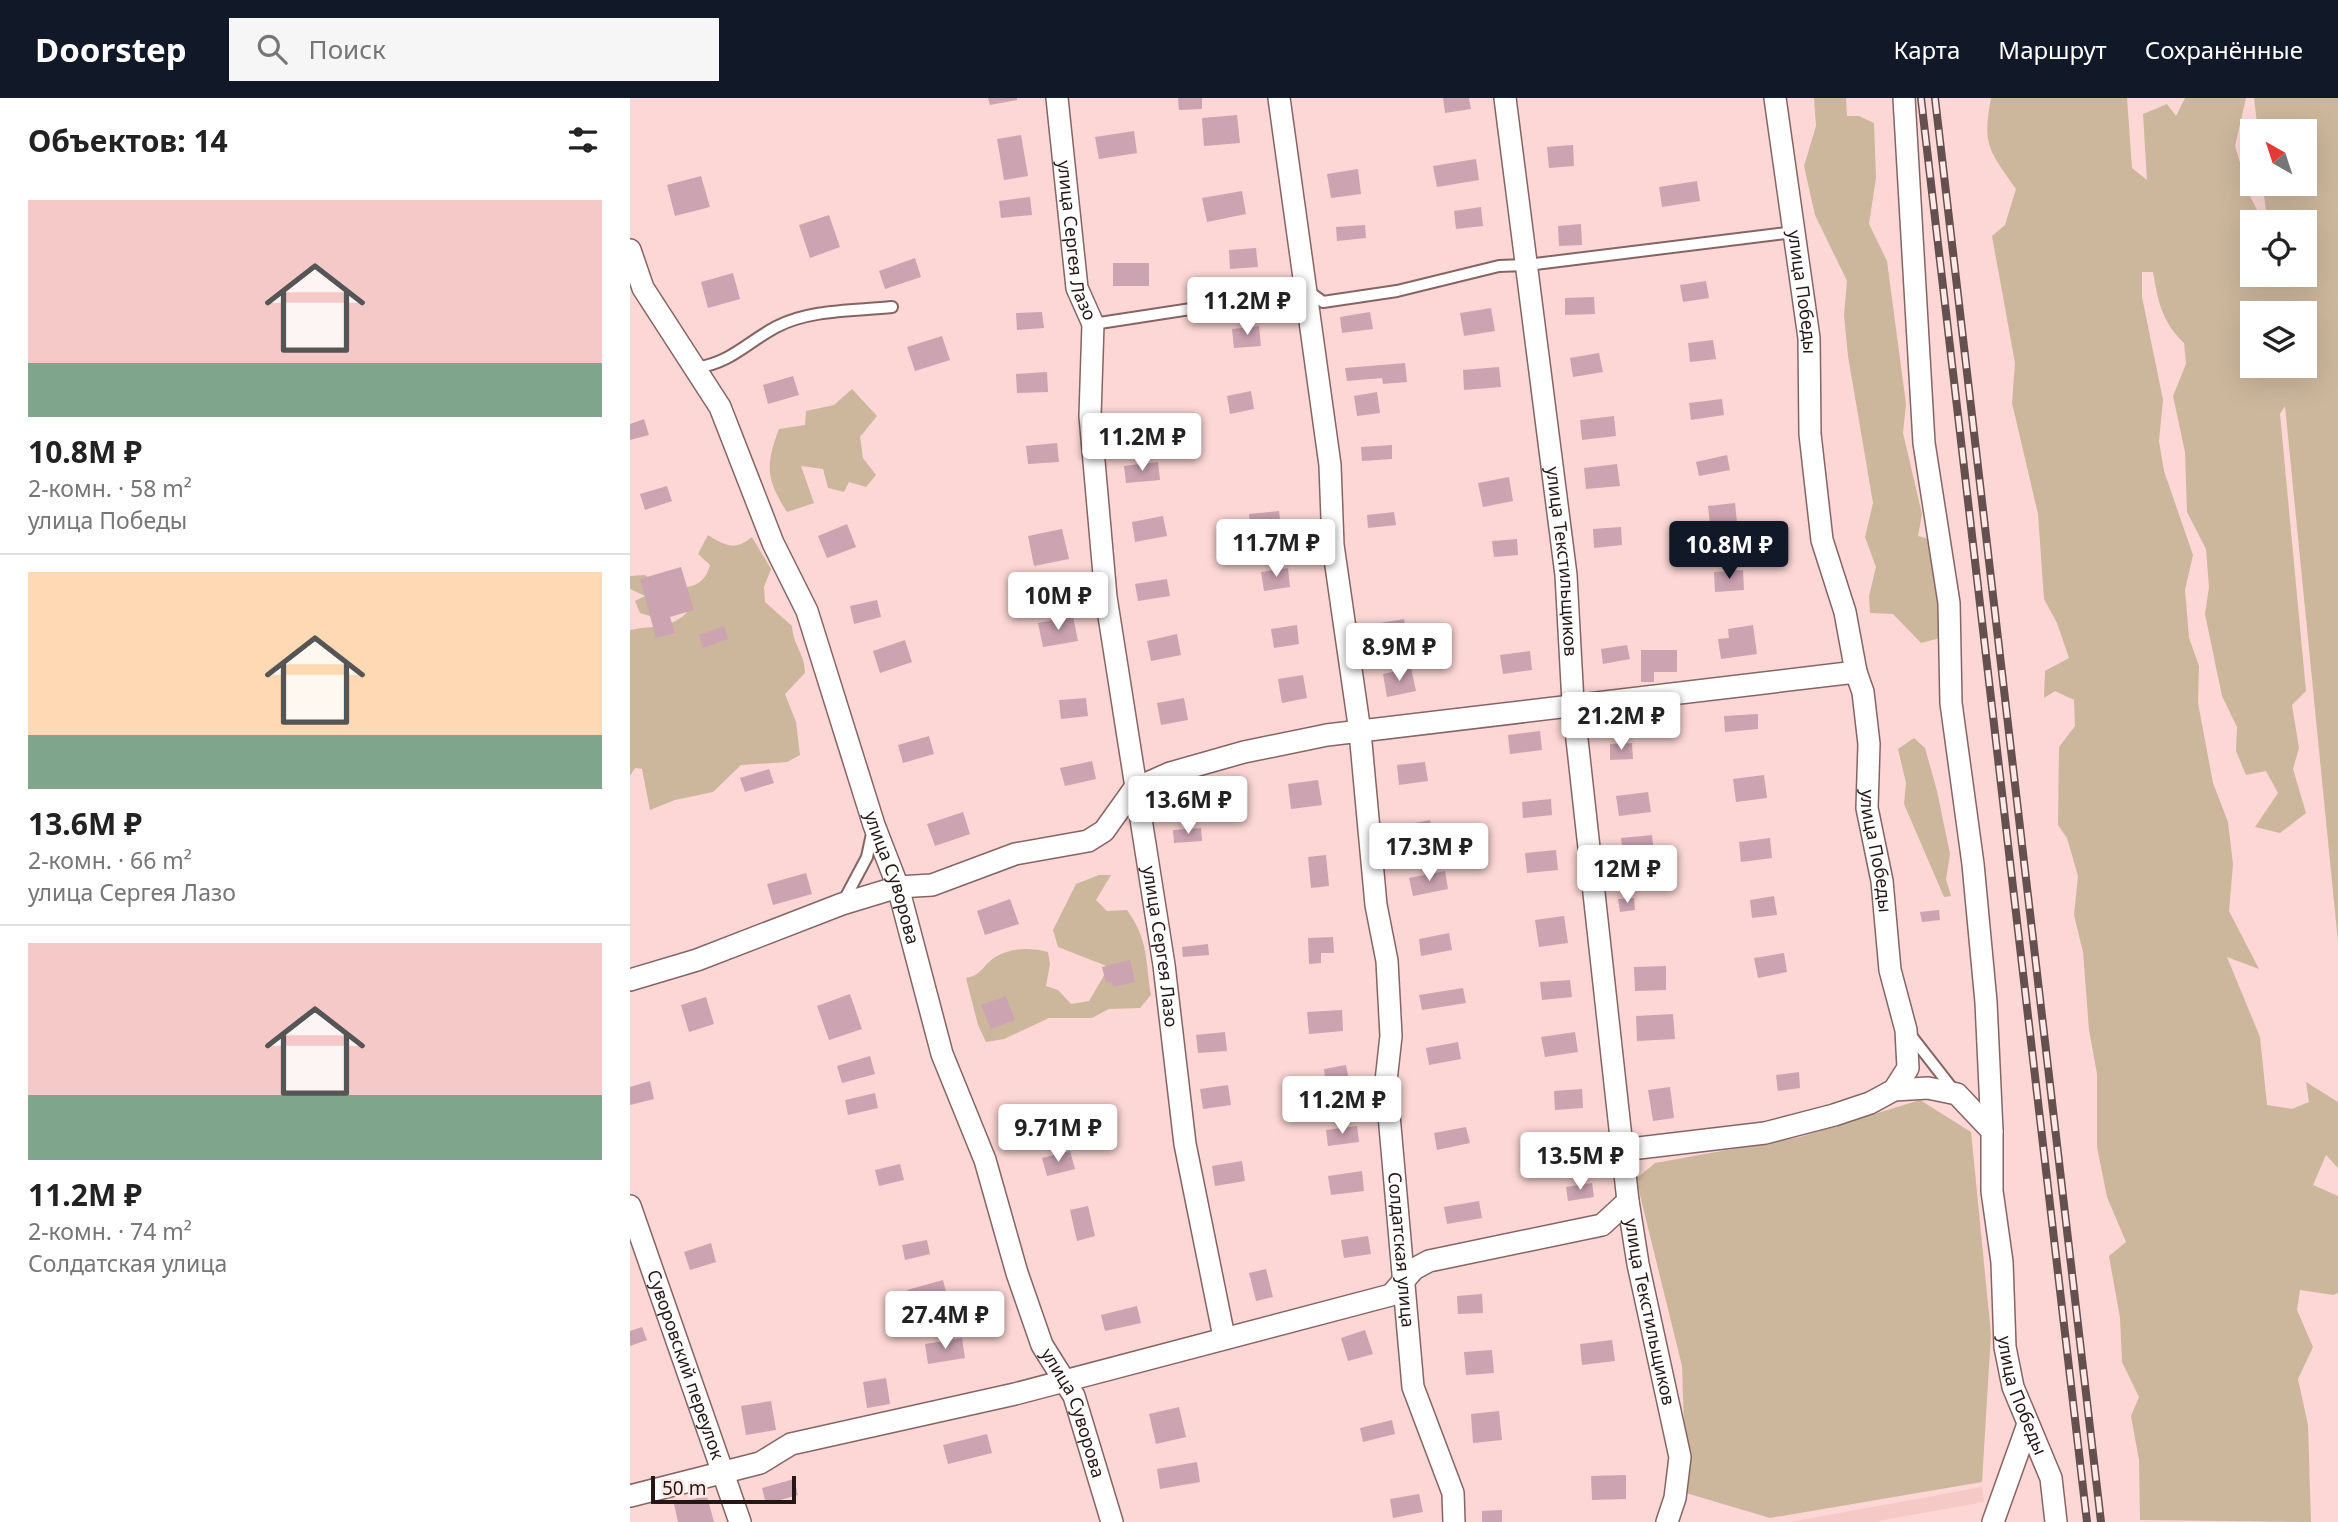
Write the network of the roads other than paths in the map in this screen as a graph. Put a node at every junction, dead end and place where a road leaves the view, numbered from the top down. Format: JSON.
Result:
{"nodes":[{"id":1,"x":1057,"y":98,"type":"edge"},
{"id":2,"x":1279,"y":98,"type":"edge"},
{"id":3,"x":1505,"y":98,"type":"edge"},
{"id":4,"x":1775,"y":98,"type":"edge"},
{"id":5,"x":1904,"y":98,"type":"edge"},
{"id":6,"x":1794,"y":232,"type":"junction"},
{"id":7,"x":630,"y":250,"type":"edge"},
{"id":8,"x":1527,"y":265,"type":"junction"},
{"id":9,"x":1308,"y":291,"type":"junction"},
{"id":10,"x":892,"y":307,"type":"dead end"},
{"id":11,"x":1093,"y":324,"type":"junction"},
{"id":12,"x":696,"y":368,"type":"junction"},
{"id":13,"x":1856,"y":671,"type":"junction"},
{"id":14,"x":1573,"y":703,"type":"junction"},
{"id":15,"x":1360,"y":732,"type":"junction"},
{"id":16,"x":1134,"y":789,"type":"junction"},
{"id":17,"x":874,"y":825,"type":"junction"},
{"id":18,"x":898,"y":887,"type":"junction"},
{"id":19,"x":842,"y":904,"type":"junction"},
{"id":20,"x":630,"y":980,"type":"edge"},
{"id":21,"x":1906,"y":1030,"type":"junction"},
{"id":22,"x":1894,"y":1090,"type":"junction"},
{"id":23,"x":1957,"y":1094,"type":"junction"},
{"id":24,"x":1992,"y":1131,"type":"junction"},
{"id":25,"x":1622,"y":1150,"type":"junction"},
{"id":26,"x":1628,"y":1201,"type":"junction"},
{"id":27,"x":630,"y":1206,"type":"edge"},
{"id":28,"x":1402,"y":1281,"type":"junction"},
{"id":29,"x":1224,"y":1337,"type":"junction"},
{"id":30,"x":1066,"y":1379,"type":"junction"},
{"id":31,"x":2028,"y":1424,"type":"junction"},
{"id":32,"x":723,"y":1472,"type":"junction"},
{"id":33,"x":630,"y":1496,"type":"edge"},
{"id":34,"x":740,"y":1522,"type":"edge"},
{"id":35,"x":1112,"y":1522,"type":"edge"},
{"id":36,"x":1454,"y":1522,"type":"edge"},
{"id":37,"x":1667,"y":1522,"type":"edge"},
{"id":38,"x":1993,"y":1522,"type":"edge"},
{"id":39,"x":2056,"y":1522,"type":"edge"}],
"edges":[{"from":1,"to":11,"type":"street","name":"улица Сергея Лазо"},
{"from":2,"to":9,"type":"street","name":"Солдатская улица"},
{"from":3,"to":8,"type":"street","name":"улица Текстильщиков"},
{"from":4,"to":6,"type":"street","name":"улица Победы"},
{"from":5,"to":24,"type":"street","name":"улица Победы"},
{"from":6,"to":8,"type":"lane"},
{"from":6,"to":13,"type":"street","name":"улица Победы"},
{"from":7,"to":12,"type":"street","name":"улица Суворова"},
{"from":8,"to":9,"type":"lane"},
{"from":8,"to":14,"type":"street","name":"улица Текстильщиков"},
{"from":9,"to":11,"type":"lane"},
{"from":9,"to":15,"type":"street","name":"Солдатская улица"},
{"from":10,"to":12,"type":"lane"},
{"from":11,"to":16,"type":"street","name":"улица Сергея Лазо"},
{"from":12,"to":17,"type":"street","name":"улица Суворова"},
{"from":13,"to":14,"type":"street"},
{"from":13,"to":21,"type":"street","name":"улица Победы"},
{"from":14,"to":15,"type":"street"},
{"from":14,"to":25,"type":"street","name":"улица Текстильщиков"},
{"from":15,"to":16,"type":"street"},
{"from":15,"to":28,"type":"street","name":"Солдатская улица"},
{"from":16,"to":18,"type":"street"},
{"from":16,"to":29,"type":"street","name":"улица Сергея Лазо"},
{"from":17,"to":18,"type":"street","name":"улица Суворова"},
{"from":17,"to":19,"type":"lane"},
{"from":18,"to":19,"type":"street"},
{"from":18,"to":30,"type":"street","name":"улица Суворова"},
{"from":19,"to":20,"type":"street"},
{"from":21,"to":22,"type":"street","name":"улица Победы"},
{"from":21,"to":23,"type":"lane"},
{"from":22,"to":23,"type":"street"},
{"from":22,"to":25,"type":"street"},
{"from":23,"to":24,"type":"street"},
{"from":24,"to":31,"type":"street","name":"улица Победы"},
{"from":25,"to":26,"type":"street","name":"улица Текстильщиков"},
{"from":26,"to":28,"type":"street"},
{"from":26,"to":37,"type":"street","name":"улица Текстильщиков"},
{"from":27,"to":32,"type":"street","name":"Суворовский переулок"},
{"from":28,"to":29,"type":"street"},
{"from":28,"to":36,"type":"street","name":"Солдатская улица"},
{"from":29,"to":30,"type":"street"},
{"from":30,"to":32,"type":"street"},
{"from":30,"to":35,"type":"street","name":"улица Суворова"},
{"from":31,"to":38,"type":"street"},
{"from":31,"to":39,"type":"street","name":"улица Победы"},
{"from":32,"to":33,"type":"street"},
{"from":32,"to":34,"type":"street","name":"Суворовский переулок"}]}
